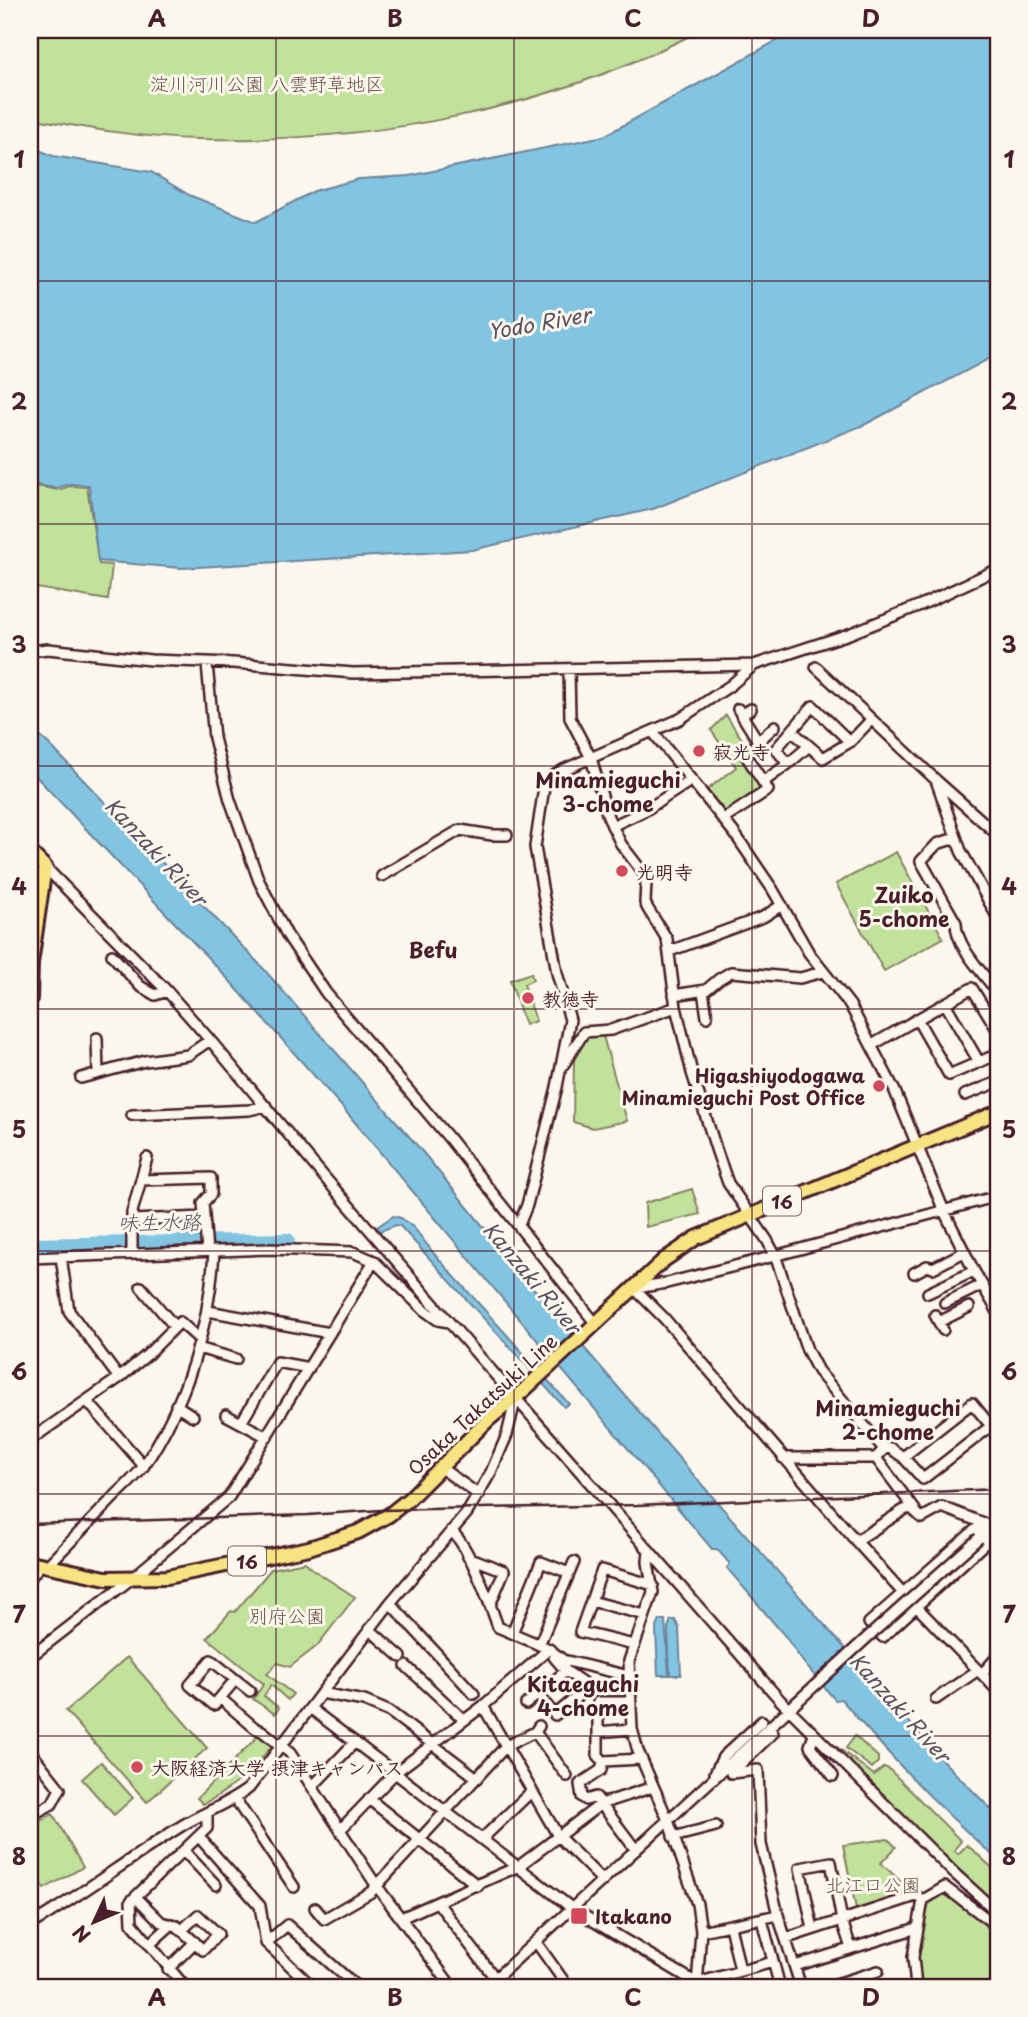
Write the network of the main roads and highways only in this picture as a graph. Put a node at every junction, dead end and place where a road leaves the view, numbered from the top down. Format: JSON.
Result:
{"nodes":[{"id":1,"x":30,"y":852,"type":"edge"},
{"id":2,"x":30,"y":999,"type":"edge"},
{"id":3,"x":998,"y":1112,"type":"edge"},
{"id":4,"x":38,"y":1565,"type":"edge"}],
"edges":[{"from":1,"to":2,"type":"main road"},
{"from":3,"to":4,"type":"main road","name":"Osaka Takatsuki Line","number":"16"}]}
